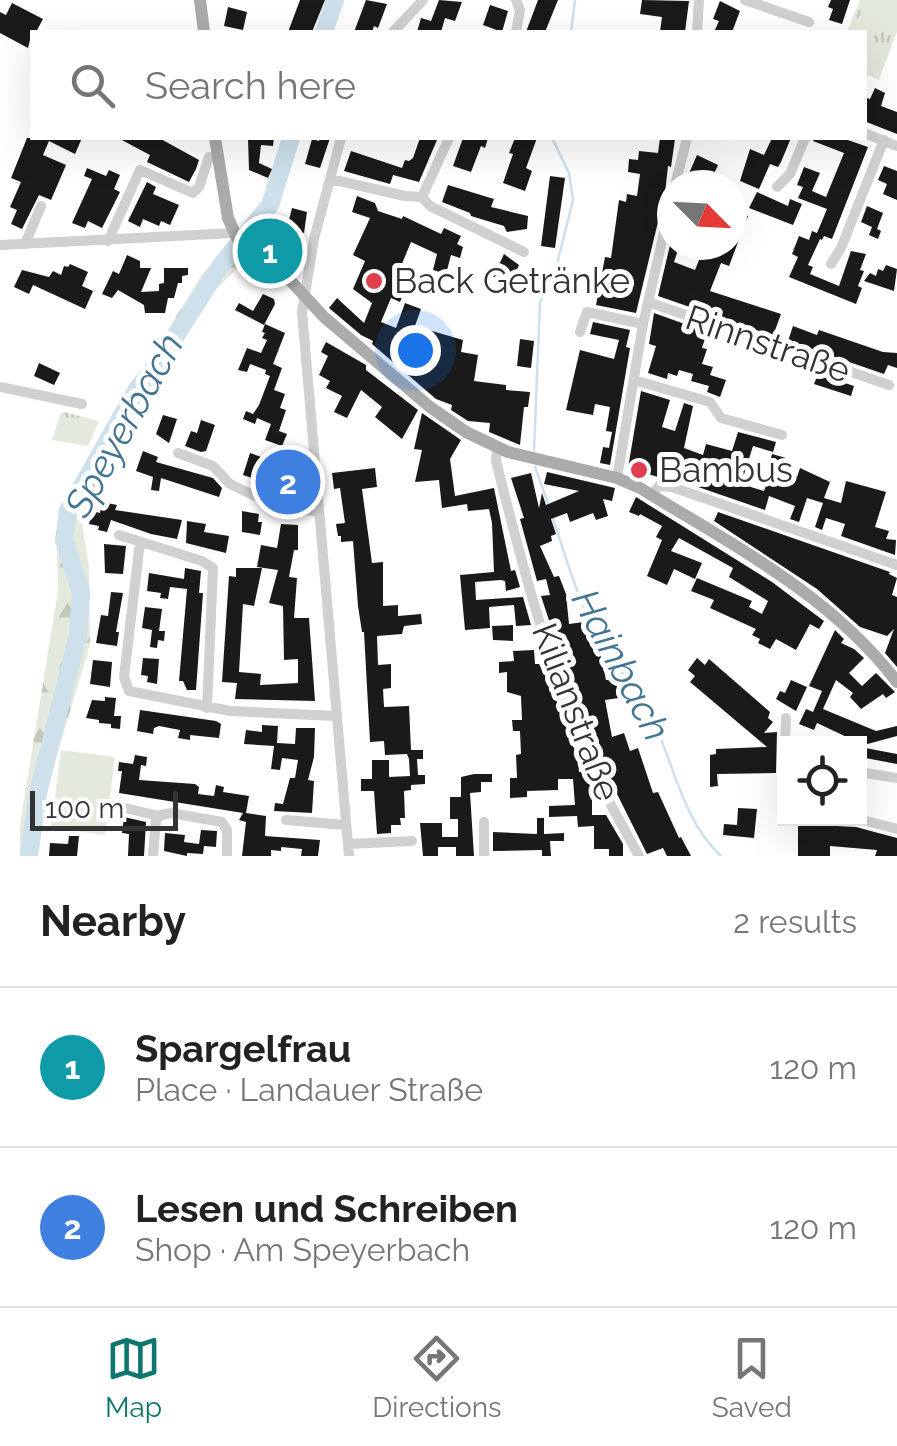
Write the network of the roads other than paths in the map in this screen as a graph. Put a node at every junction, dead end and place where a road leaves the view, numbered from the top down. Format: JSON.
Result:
{"nodes":[{"id":1,"x":200,"y":0,"type":"edge"},
{"id":2,"x":423,"y":0,"type":"edge"},
{"id":3,"x":516,"y":0,"type":"edge"},
{"id":4,"x":699,"y":0,"type":"edge"},
{"id":5,"x":745,"y":0,"type":"edge"},
{"id":6,"x":809,"y":22,"type":"dead end"},
{"id":7,"x":204,"y":30,"type":"edge"},
{"id":8,"x":396,"y":30,"type":"edge"},
{"id":9,"x":516,"y":30,"type":"edge"},
{"id":10,"x":698,"y":30,"type":"edge"},
{"id":11,"x":867,"y":133,"type":"edge"},
{"id":12,"x":215,"y":140,"type":"edge"},
{"id":13,"x":340,"y":140,"type":"edge"},
{"id":14,"x":448,"y":140,"type":"edge"},
{"id":15,"x":686,"y":140,"type":"edge"},
{"id":16,"x":804,"y":140,"type":"edge"},
{"id":17,"x":884,"y":140,"type":"junction"},
{"id":18,"x":897,"y":146,"type":"edge"},
{"id":19,"x":209,"y":157,"type":"dead end"},
{"id":20,"x":679,"y":170,"type":"edge"},
{"id":21,"x":330,"y":179,"type":"junction"},
{"id":22,"x":777,"y":187,"type":"dead end"},
{"id":23,"x":422,"y":197,"type":"junction"},
{"id":24,"x":40,"y":206,"type":"dead end"},
{"id":25,"x":235,"y":235,"type":"junction"},
{"id":26,"x":108,"y":241,"type":"junction"},
{"id":27,"x":25,"y":244,"type":"junction"},
{"id":28,"x":0,"y":245,"type":"edge"},
{"id":29,"x":524,"y":252,"type":"dead end"},
{"id":30,"x":658,"y":260,"type":"edge"},
{"id":31,"x":831,"y":264,"type":"dead end"},
{"id":32,"x":304,"y":298,"type":"junction"},
{"id":33,"x":648,"y":302,"type":"junction"},
{"id":34,"x":324,"y":317,"type":"junction"},
{"id":35,"x":643,"y":324,"type":"junction"},
{"id":36,"x":580,"y":332,"type":"dead end"},
{"id":37,"x":303,"y":334,"type":"junction"},
{"id":38,"x":634,"y":380,"type":"junction"},
{"id":39,"x":889,"y":385,"type":"dead end"},
{"id":40,"x":0,"y":387,"type":"edge"},
{"id":41,"x":82,"y":404,"type":"dead end"},
{"id":42,"x":782,"y":434,"type":"dead end"},
{"id":43,"x":496,"y":448,"type":"junction"},
{"id":44,"x":178,"y":452,"type":"dead end"},
{"id":45,"x":617,"y":478,"type":"junction"},
{"id":46,"x":652,"y":495,"type":"junction"},
{"id":47,"x":319,"y":512,"type":"junction"},
{"id":48,"x":119,"y":534,"type":"dead end"},
{"id":49,"x":140,"y":542,"type":"junction"},
{"id":50,"x":897,"y":565,"type":"edge"},
{"id":51,"x":897,"y":682,"type":"edge"},
{"id":52,"x":206,"y":708,"type":"junction"},
{"id":53,"x":334,"y":716,"type":"junction"},
{"id":54,"x":786,"y":718,"type":"dead end"},
{"id":55,"x":785,"y":736,"type":"edge"},
{"id":56,"x":867,"y":773,"type":"edge"},
{"id":57,"x":897,"y":778,"type":"edge"},
{"id":58,"x":112,"y":805,"type":"dead end"},
{"id":59,"x":158,"y":816,"type":"junction"},
{"id":60,"x":286,"y":820,"type":"dead end"},
{"id":61,"x":867,"y":821,"type":"edge"},
{"id":62,"x":484,"y":822,"type":"dead end"},
{"id":63,"x":345,"y":824,"type":"junction"},
{"id":64,"x":897,"y":828,"type":"edge"},
{"id":65,"x":412,"y":841,"type":"dead end"},
{"id":66,"x":348,"y":850,"type":"edge"},
{"id":67,"x":153,"y":856,"type":"edge"},
{"id":68,"x":227,"y":856,"type":"edge"},
{"id":69,"x":484,"y":856,"type":"edge"},
{"id":70,"x":639,"y":856,"type":"edge"}],
"edges":[{"from":1,"to":7,"type":"main road"},
{"from":2,"to":8,"type":"street"},
{"from":3,"to":9,"type":"street"},
{"from":4,"to":10,"type":"street"},
{"from":5,"to":6,"type":"street"},
{"from":11,"to":17,"type":"street"},
{"from":12,"to":25,"type":"main road"},
{"from":13,"to":21,"type":"street"},
{"from":14,"to":23,"type":"street"},
{"from":15,"to":20,"type":"street"},
{"from":16,"to":22,"type":"street"},
{"from":17,"to":18,"type":"street"},
{"from":17,"to":31,"type":"street"},
{"from":19,"to":26,"type":"street"},
{"from":21,"to":23,"type":"street"},
{"from":21,"to":32,"type":"street"},
{"from":23,"to":29,"type":"street"},
{"from":24,"to":27,"type":"street"},
{"from":25,"to":26,"type":"street"},
{"from":25,"to":32,"type":"main road"},
{"from":26,"to":27,"type":"street"},
{"from":27,"to":28,"type":"street"},
{"from":30,"to":33,"type":"street"},
{"from":32,"to":34,"type":"main road"},
{"from":32,"to":37,"type":"street"},
{"from":33,"to":35,"type":"street"},
{"from":33,"to":39,"type":"street","name":"Rinnstraße"},
{"from":34,"to":37,"type":"street"},
{"from":34,"to":43,"type":"main road"},
{"from":35,"to":36,"type":"street"},
{"from":35,"to":38,"type":"street"},
{"from":37,"to":47,"type":"street"},
{"from":38,"to":42,"type":"street"},
{"from":38,"to":45,"type":"street"},
{"from":40,"to":41,"type":"street"},
{"from":43,"to":45,"type":"main road"},
{"from":43,"to":70,"type":"street","name":"Kilianstraße"},
{"from":44,"to":47,"type":"street"},
{"from":45,"to":46,"type":"main road"},
{"from":46,"to":50,"type":"street"},
{"from":46,"to":51,"type":"main road"},
{"from":47,"to":53,"type":"street"},
{"from":48,"to":49,"type":"street"},
{"from":49,"to":52,"type":"street"},
{"from":49,"to":52,"type":"street"},
{"from":52,"to":53,"type":"street"},
{"from":53,"to":63,"type":"street"},
{"from":54,"to":55,"type":"street"},
{"from":56,"to":57,"type":"street"},
{"from":58,"to":59,"type":"street"},
{"from":59,"to":67,"type":"street"},
{"from":59,"to":68,"type":"street"},
{"from":60,"to":63,"type":"street"},
{"from":61,"to":64,"type":"street"},
{"from":62,"to":69,"type":"street"},
{"from":63,"to":66,"type":"street"},
{"from":65,"to":66,"type":"street"}]}
